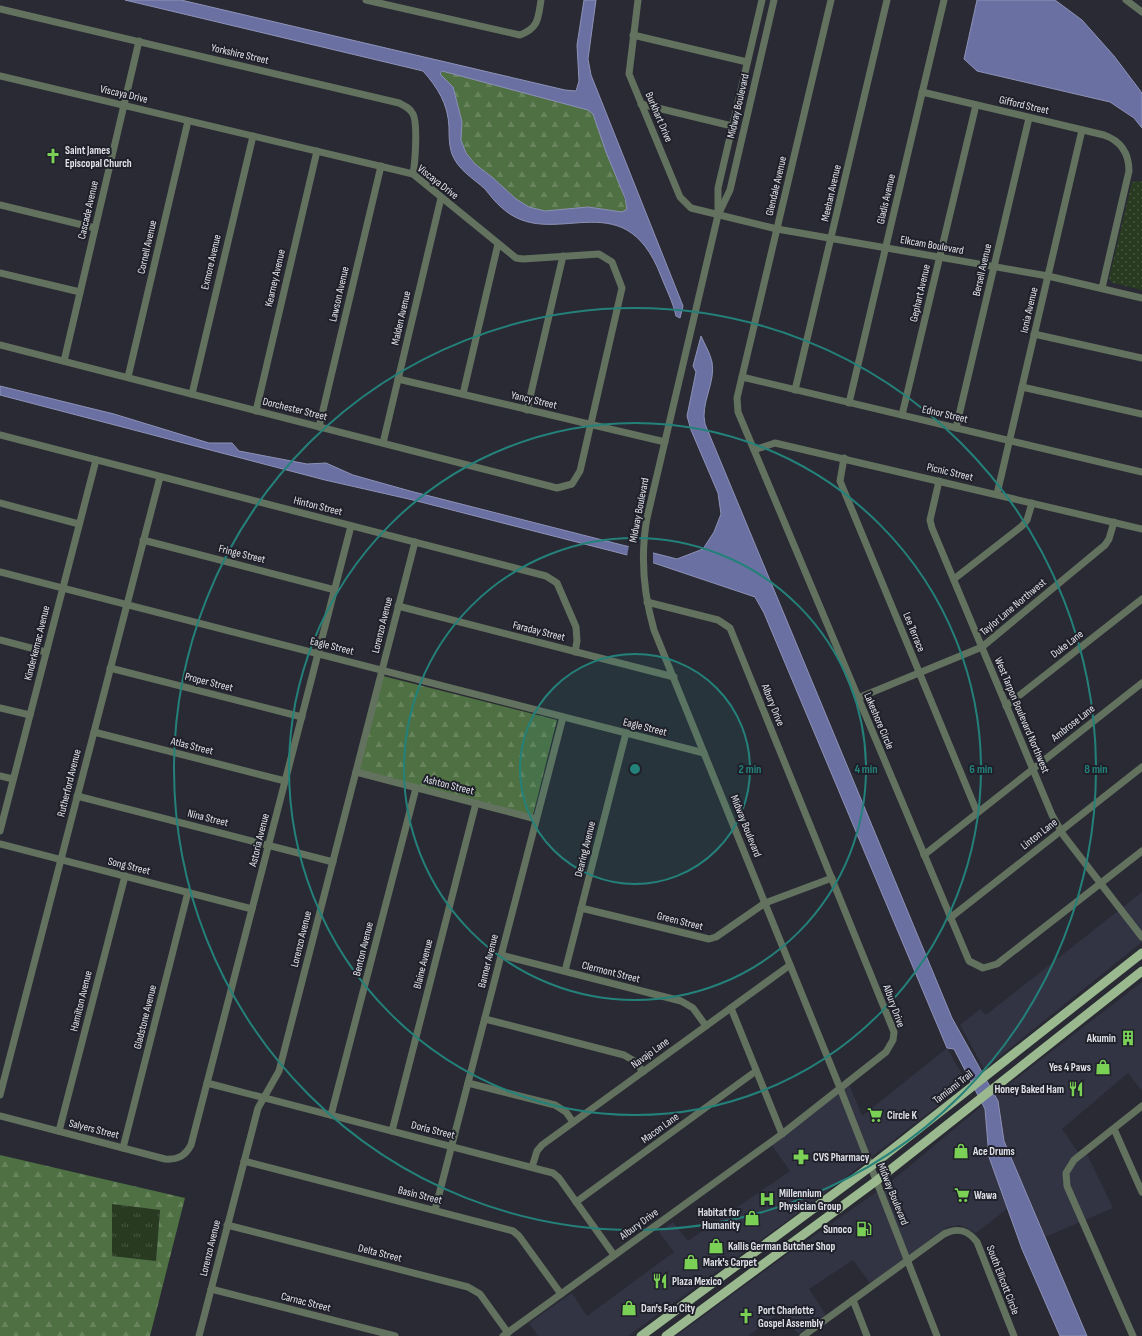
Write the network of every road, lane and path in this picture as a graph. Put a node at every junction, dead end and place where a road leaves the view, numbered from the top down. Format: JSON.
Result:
{"nodes":[{"id":1,"x":366,"y":0,"type":"edge"},
{"id":2,"x":541,"y":0,"type":"edge"},
{"id":3,"x":638,"y":0,"type":"edge"},
{"id":4,"x":762,"y":0,"type":"edge"},
{"id":5,"x":774,"y":0,"type":"edge"},
{"id":6,"x":831,"y":0,"type":"edge"},
{"id":7,"x":887,"y":0,"type":"edge"},
{"id":8,"x":944,"y":0,"type":"edge"},
{"id":9,"x":1126,"y":0,"type":"edge"},
{"id":10,"x":0,"y":8,"type":"edge"},
{"id":11,"x":1142,"y":12,"type":"edge"},
{"id":12,"x":633,"y":35,"type":"junction"},
{"id":13,"x":139,"y":41,"type":"junction"},
{"id":14,"x":747,"y":62,"type":"junction"},
{"id":15,"x":0,"y":76,"type":"edge"},
{"id":16,"x":922,"y":92,"type":"junction"},
{"id":17,"x":641,"y":104,"type":"junction"},
{"id":18,"x":976,"y":105,"type":"junction"},
{"id":19,"x":124,"y":106,"type":"junction"},
{"id":20,"x":1029,"y":118,"type":"junction"},
{"id":21,"x":188,"y":121,"type":"junction"},
{"id":22,"x":732,"y":126,"type":"junction"},
{"id":23,"x":1082,"y":130,"type":"junction"},
{"id":24,"x":253,"y":136,"type":"junction"},
{"id":25,"x":317,"y":151,"type":"junction"},
{"id":26,"x":381,"y":166,"type":"junction"},
{"id":27,"x":413,"y":174,"type":"junction"},
{"id":28,"x":441,"y":198,"type":"junction"},
{"id":29,"x":0,"y":205,"type":"edge"},
{"id":30,"x":718,"y":215,"type":"junction"},
{"id":31,"x":96,"y":228,"type":"junction"},
{"id":32,"x":777,"y":229,"type":"junction"},
{"id":33,"x":831,"y":238,"type":"junction"},
{"id":34,"x":498,"y":244,"type":"junction"},
{"id":35,"x":885,"y":248,"type":"junction"},
{"id":36,"x":563,"y":256,"type":"junction"},
{"id":37,"x":940,"y":257,"type":"junction"},
{"id":38,"x":994,"y":266,"type":"junction"},
{"id":39,"x":0,"y":273,"type":"edge"},
{"id":40,"x":1048,"y":276,"type":"junction"},
{"id":41,"x":1102,"y":288,"type":"junction"},
{"id":42,"x":80,"y":292,"type":"junction"},
{"id":43,"x":1142,"y":298,"type":"edge"},
{"id":44,"x":1034,"y":334,"type":"junction"},
{"id":45,"x":0,"y":345,"type":"edge"},
{"id":46,"x":1142,"y":358,"type":"edge"},
{"id":47,"x":64,"y":361,"type":"junction"},
{"id":48,"x":742,"y":377,"type":"junction"},
{"id":49,"x":128,"y":378,"type":"junction"},
{"id":50,"x":398,"y":379,"type":"junction"},
{"id":51,"x":1022,"y":388,"type":"junction"},
{"id":52,"x":795,"y":390,"type":"junction"},
{"id":53,"x":192,"y":394,"type":"junction"},
{"id":54,"x":462,"y":394,"type":"junction"},
{"id":55,"x":849,"y":403,"type":"junction"},
{"id":56,"x":256,"y":410,"type":"junction"},
{"id":57,"x":527,"y":410,"type":"junction"},
{"id":58,"x":1142,"y":414,"type":"edge"},
{"id":59,"x":902,"y":416,"type":"junction"},
{"id":60,"x":591,"y":425,"type":"junction"},
{"id":61,"x":319,"y":427,"type":"junction"},
{"id":62,"x":956,"y":428,"type":"junction"},
{"id":63,"x":0,"y":435,"type":"edge"},
{"id":64,"x":1009,"y":441,"type":"junction"},
{"id":65,"x":665,"y":442,"type":"junction"},
{"id":66,"x":383,"y":443,"type":"junction"},
{"id":67,"x":754,"y":450,"type":"junction"},
{"id":68,"x":844,"y":458,"type":"junction"},
{"id":69,"x":96,"y":460,"type":"junction"},
{"id":70,"x":1142,"y":472,"type":"edge"},
{"id":71,"x":579,"y":473,"type":"joint"},
{"id":72,"x":160,"y":476,"type":"junction"},
{"id":73,"x":939,"y":481,"type":"junction"},
{"id":74,"x":997,"y":494,"type":"junction"},
{"id":75,"x":0,"y":503,"type":"edge"},
{"id":76,"x":1032,"y":503,"type":"junction"},
{"id":77,"x":1114,"y":522,"type":"junction"},
{"id":78,"x":79,"y":524,"type":"junction"},
{"id":79,"x":351,"y":526,"type":"junction"},
{"id":80,"x":1142,"y":529,"type":"edge"},
{"id":81,"x":143,"y":540,"type":"junction"},
{"id":82,"x":415,"y":542,"type":"junction"},
{"id":83,"x":0,"y":572,"type":"edge"},
{"id":84,"x":954,"y":580,"type":"junction"},
{"id":85,"x":63,"y":588,"type":"junction"},
{"id":86,"x":335,"y":590,"type":"junction"},
{"id":87,"x":1142,"y":599,"type":"edge"},
{"id":88,"x":646,"y":602,"type":"junction"},
{"id":89,"x":127,"y":604,"type":"junction"},
{"id":90,"x":398,"y":606,"type":"junction"},
{"id":91,"x":0,"y":640,"type":"edge"},
{"id":92,"x":982,"y":646,"type":"junction"},
{"id":93,"x":46,"y":652,"type":"junction"},
{"id":94,"x":575,"y":652,"type":"junction"},
{"id":95,"x":318,"y":654,"type":"junction"},
{"id":96,"x":110,"y":668,"type":"junction"},
{"id":97,"x":382,"y":670,"type":"junction"},
{"id":98,"x":919,"y":673,"type":"junction"},
{"id":99,"x":674,"y":677,"type":"junction"},
{"id":100,"x":1142,"y":683,"type":"edge"},
{"id":101,"x":858,"y":698,"type":"junction"},
{"id":102,"x":1006,"y":706,"type":"junction"},
{"id":103,"x":0,"y":708,"type":"edge"},
{"id":104,"x":30,"y":715,"type":"junction"},
{"id":105,"x":302,"y":717,"type":"junction"},
{"id":106,"x":563,"y":717,"type":"junction"},
{"id":107,"x":94,"y":732,"type":"junction"},
{"id":108,"x":626,"y":733,"type":"junction"},
{"id":109,"x":704,"y":753,"type":"junction"},
{"id":110,"x":1142,"y":767,"type":"edge"},
{"id":111,"x":1033,"y":769,"type":"junction"},
{"id":112,"x":356,"y":772,"type":"junction"},
{"id":113,"x":0,"y":776,"type":"edge"},
{"id":114,"x":13,"y":779,"type":"junction"},
{"id":115,"x":285,"y":781,"type":"junction"},
{"id":116,"x":416,"y":788,"type":"junction"},
{"id":117,"x":77,"y":796,"type":"junction"},
{"id":118,"x":476,"y":803,"type":"junction"},
{"id":119,"x":977,"y":812,"type":"junction"},
{"id":120,"x":536,"y":819,"type":"junction"},
{"id":121,"x":0,"y":831,"type":"edge"},
{"id":122,"x":1061,"y":831,"type":"junction"},
{"id":123,"x":0,"y":844,"type":"edge"},
{"id":124,"x":269,"y":845,"type":"junction"},
{"id":125,"x":1142,"y":851,"type":"edge"},
{"id":126,"x":924,"y":855,"type":"junction"},
{"id":127,"x":61,"y":860,"type":"junction"},
{"id":128,"x":333,"y":862,"type":"junction"},
{"id":129,"x":125,"y":876,"type":"junction"},
{"id":130,"x":832,"y":878,"type":"junction"},
{"id":131,"x":1101,"y":883,"type":"junction"},
{"id":132,"x":188,"y":892,"type":"junction"},
{"id":133,"x":765,"y":903,"type":"junction"},
{"id":134,"x":582,"y":908,"type":"junction"},
{"id":135,"x":252,"y":909,"type":"junction"},
{"id":136,"x":950,"y":918,"type":"junction"},
{"id":137,"x":1142,"y":936,"type":"edge"},
{"id":138,"x":1142,"y":953,"type":"edge"},
{"id":139,"x":501,"y":955,"type":"junction"},
{"id":140,"x":790,"y":965,"type":"junction"},
{"id":141,"x":565,"y":971,"type":"junction"},
{"id":142,"x":1142,"y":971,"type":"edge"},
{"id":143,"x":731,"y":1008,"type":"junction"},
{"id":144,"x":485,"y":1019,"type":"junction"},
{"id":145,"x":706,"y":1026,"type":"junction"},
{"id":146,"x":756,"y":1071,"type":"junction"},
{"id":147,"x":643,"y":1072,"type":"junction"},
{"id":148,"x":468,"y":1083,"type":"junction"},
{"id":149,"x":207,"y":1084,"type":"junction"},
{"id":150,"x":840,"y":1088,"type":"junction"},
{"id":151,"x":0,"y":1095,"type":"edge"},
{"id":152,"x":264,"y":1098,"type":"junction"},
{"id":153,"x":1142,"y":1106,"type":"edge"},
{"id":154,"x":332,"y":1115,"type":"junction"},
{"id":155,"x":0,"y":1116,"type":"edge"},
{"id":156,"x":574,"y":1122,"type":"junction"},
{"id":157,"x":1114,"y":1129,"type":"junction"},
{"id":158,"x":59,"y":1131,"type":"junction"},
{"id":159,"x":392,"y":1131,"type":"junction"},
{"id":160,"x":782,"y":1134,"type":"junction"},
{"id":161,"x":452,"y":1146,"type":"junction"},
{"id":162,"x":123,"y":1148,"type":"junction"},
{"id":163,"x":182,"y":1156,"type":"joint"},
{"id":164,"x":244,"y":1161,"type":"junction"},
{"id":165,"x":532,"y":1167,"type":"junction"},
{"id":166,"x":870,"y":1167,"type":"junction"},
{"id":167,"x":876,"y":1181,"type":"junction"},
{"id":168,"x":1142,"y":1192,"type":"edge"},
{"id":169,"x":576,"y":1202,"type":"junction"},
{"id":170,"x":435,"y":1210,"type":"junction"},
{"id":171,"x":227,"y":1225,"type":"junction"},
{"id":172,"x":614,"y":1255,"type":"junction"},
{"id":173,"x":907,"y":1260,"type":"junction"},
{"id":174,"x":211,"y":1289,"type":"junction"},
{"id":175,"x":561,"y":1294,"type":"junction"},
{"id":176,"x":853,"y":1300,"type":"junction"},
{"id":177,"x":505,"y":1334,"type":"edge"},
{"id":178,"x":199,"y":1336,"type":"edge"},
{"id":179,"x":395,"y":1336,"type":"edge"},
{"id":180,"x":641,"y":1336,"type":"edge"},
{"id":181,"x":666,"y":1336,"type":"edge"},
{"id":182,"x":803,"y":1336,"type":"edge"},
{"id":183,"x":867,"y":1336,"type":"edge"},
{"id":184,"x":937,"y":1336,"type":"edge"},
{"id":185,"x":1014,"y":1336,"type":"edge"},
{"id":186,"x":1133,"y":1336,"type":"edge"}],
"edges":[{"from":1,"to":2,"type":"street"},
{"from":3,"to":12,"type":"street","name":"Burkhart Drive"},
{"from":4,"to":14,"type":"street","name":"Midway Boulevard"},
{"from":5,"to":30,"type":"street","name":"Midway Boulevard"},
{"from":6,"to":32,"type":"street","name":"Glendale Avenue"},
{"from":7,"to":33,"type":"street","name":"Meehan Avenue"},
{"from":8,"to":16,"type":"street","name":"Gladis Avenue"},
{"from":9,"to":11,"type":"street"},
{"from":10,"to":13,"type":"street","name":"Yorkshire Street"},
{"from":12,"to":14,"type":"street"},
{"from":12,"to":17,"type":"street","name":"Burkhart Drive"},
{"from":13,"to":19,"type":"street","name":"Cascade Avenue"},
{"from":13,"to":27,"type":"street","name":"Yorkshire Street"},
{"from":14,"to":22,"type":"street","name":"Midway Boulevard"},
{"from":15,"to":19,"type":"street","name":"Viscaya Drive"},
{"from":16,"to":18,"type":"street","name":"Gifford Street"},
{"from":16,"to":35,"type":"street","name":"Gladis Avenue"},
{"from":17,"to":22,"type":"street"},
{"from":17,"to":30,"type":"street","name":"Burkhart Drive"},
{"from":18,"to":20,"type":"street","name":"Gifford Street"},
{"from":18,"to":37,"type":"street","name":"Gephart Avenue"},
{"from":19,"to":21,"type":"street","name":"Viscaya Drive"},
{"from":19,"to":31,"type":"street","name":"Cascade Avenue"},
{"from":20,"to":23,"type":"street","name":"Gifford Street"},
{"from":20,"to":38,"type":"street","name":"Bersell Avenue"},
{"from":21,"to":24,"type":"street","name":"Viscaya Drive"},
{"from":21,"to":49,"type":"street","name":"Cornell Avenue"},
{"from":22,"to":30,"type":"street","name":"Midway Boulevard"},
{"from":23,"to":40,"type":"street","name":"Ionia Avenue"},
{"from":23,"to":41,"type":"street","name":"Gifford Street"},
{"from":24,"to":25,"type":"street","name":"Viscaya Drive"},
{"from":24,"to":53,"type":"street","name":"Exmore Avenue"},
{"from":25,"to":26,"type":"street","name":"Viscaya Drive"},
{"from":25,"to":56,"type":"street","name":"Kearney Avenue"},
{"from":26,"to":27,"type":"street","name":"Viscaya Drive"},
{"from":26,"to":61,"type":"street","name":"Lawson Avenue"},
{"from":27,"to":28,"type":"street","name":"Viscaya Drive"},
{"from":28,"to":34,"type":"street","name":"Viscaya Drive"},
{"from":28,"to":50,"type":"street","name":"Malden Avenue"},
{"from":29,"to":31,"type":"street"},
{"from":30,"to":32,"type":"street","name":"Elkcam Boulevard"},
{"from":30,"to":65,"type":"street","name":"Midway Boulevard"},
{"from":31,"to":42,"type":"street","name":"Cascade Avenue"},
{"from":32,"to":33,"type":"street","name":"Elkcam Boulevard"},
{"from":32,"to":48,"type":"street","name":"Glendale Avenue"},
{"from":33,"to":35,"type":"street","name":"Elkcam Boulevard"},
{"from":33,"to":52,"type":"street","name":"Meehan Avenue"},
{"from":34,"to":36,"type":"street","name":"Viscaya Drive"},
{"from":34,"to":54,"type":"street"},
{"from":35,"to":37,"type":"street","name":"Elkcam Boulevard"},
{"from":35,"to":55,"type":"street","name":"Gladis Avenue"},
{"from":36,"to":57,"type":"street"},
{"from":36,"to":60,"type":"street","name":"Viscaya Drive"},
{"from":37,"to":38,"type":"street","name":"Elkcam Boulevard"},
{"from":37,"to":59,"type":"street","name":"Gephart Avenue"},
{"from":38,"to":40,"type":"street","name":"Elkcam Boulevard"},
{"from":38,"to":62,"type":"street","name":"Bersell Avenue"},
{"from":39,"to":42,"type":"street"},
{"from":40,"to":41,"type":"street","name":"Elkcam Boulevard"},
{"from":40,"to":44,"type":"street","name":"Ionia Avenue"},
{"from":41,"to":43,"type":"street","name":"Elkcam Boulevard"},
{"from":42,"to":47,"type":"street","name":"Cascade Avenue"},
{"from":44,"to":46,"type":"street"},
{"from":44,"to":51,"type":"street","name":"Ionia Avenue"},
{"from":45,"to":47,"type":"street","name":"Dorchester Street"},
{"from":47,"to":49,"type":"street","name":"Dorchester Street"},
{"from":48,"to":52,"type":"street","name":"Ednor Street"},
{"from":48,"to":67,"type":"street","name":"Lakeshore Circle"},
{"from":49,"to":53,"type":"street","name":"Dorchester Street"},
{"from":50,"to":54,"type":"street","name":"Yancy Street"},
{"from":50,"to":66,"type":"street","name":"Malden Avenue"},
{"from":51,"to":58,"type":"street"},
{"from":51,"to":64,"type":"street","name":"Ionia Avenue"},
{"from":52,"to":55,"type":"street","name":"Ednor Street"},
{"from":53,"to":56,"type":"street","name":"Dorchester Street"},
{"from":54,"to":57,"type":"street","name":"Yancy Street"},
{"from":55,"to":59,"type":"street","name":"Ednor Street"},
{"from":56,"to":61,"type":"street","name":"Dorchester Street"},
{"from":57,"to":60,"type":"street","name":"Yancy Street"},
{"from":59,"to":62,"type":"street","name":"Ednor Street"},
{"from":60,"to":65,"type":"street","name":"Yancy Street"},
{"from":60,"to":71,"type":"street","name":"Viscaya Drive"},
{"from":61,"to":66,"type":"street","name":"Dorchester Street"},
{"from":62,"to":64,"type":"street","name":"Ednor Street"},
{"from":63,"to":69,"type":"street","name":"Hinton Street"},
{"from":64,"to":70,"type":"street","name":"Ednor Street"},
{"from":64,"to":74,"type":"street","name":"Ionia Avenue"},
{"from":65,"to":88,"type":"street","name":"Midway Boulevard"},
{"from":66,"to":71,"type":"street","name":"Dorchester Street"},
{"from":67,"to":68,"type":"street","name":"Picnic Street"},
{"from":67,"to":101,"type":"street","name":"Lakeshore Circle"},
{"from":68,"to":73,"type":"street","name":"Picnic Street"},
{"from":68,"to":98,"type":"street","name":"Lee Terrace"},
{"from":69,"to":72,"type":"street","name":"Hinton Street"},
{"from":69,"to":78,"type":"street","name":"Kinderkemac Avenue"},
{"from":72,"to":79,"type":"street","name":"Hinton Street"},
{"from":72,"to":81,"type":"street","name":"Rutherford Avenue"},
{"from":73,"to":74,"type":"street","name":"Picnic Street"},
{"from":73,"to":84,"type":"street","name":"West Tarpon Boulevard Northwest"},
{"from":74,"to":76,"type":"street","name":"Picnic Street"},
{"from":75,"to":78,"type":"street"},
{"from":76,"to":77,"type":"street","name":"Picnic Street"},
{"from":76,"to":84,"type":"street"},
{"from":77,"to":80,"type":"street","name":"Picnic Street"},
{"from":77,"to":92,"type":"street","name":"Taylor Lane Northwest"},
{"from":78,"to":85,"type":"street","name":"Kinderkemac Avenue"},
{"from":79,"to":82,"type":"street","name":"Hinton Street"},
{"from":79,"to":86,"type":"street","name":"Astoria Avenue"},
{"from":81,"to":86,"type":"street","name":"Fringe Street"},
{"from":81,"to":89,"type":"street","name":"Rutherford Avenue"},
{"from":82,"to":90,"type":"street","name":"Lorenzo Avenue"},
{"from":82,"to":94,"type":"street","name":"Hinton Street"},
{"from":83,"to":85,"type":"street","name":"Eagle Street"},
{"from":84,"to":92,"type":"street","name":"West Tarpon Boulevard Northwest"},
{"from":85,"to":89,"type":"street","name":"Eagle Street"},
{"from":85,"to":93,"type":"street","name":"Kinderkemac Avenue"},
{"from":86,"to":95,"type":"street","name":"Astoria Avenue"},
{"from":87,"to":102,"type":"street","name":"Duke Lane"},
{"from":88,"to":99,"type":"street","name":"Midway Boulevard"},
{"from":88,"to":130,"type":"street","name":"Albury Drive"},
{"from":89,"to":95,"type":"street","name":"Eagle Street"},
{"from":89,"to":96,"type":"street","name":"Rutherford Avenue"},
{"from":90,"to":94,"type":"street","name":"Faraday Street"},
{"from":90,"to":97,"type":"street","name":"Lorenzo Avenue"},
{"from":91,"to":93,"type":"street"},
{"from":92,"to":98,"type":"street","name":"Taylor Lane Northwest"},
{"from":92,"to":102,"type":"street","name":"West Tarpon Boulevard Northwest"},
{"from":93,"to":104,"type":"street","name":"Kinderkemac Avenue"},
{"from":94,"to":99,"type":"street","name":"Faraday Street"},
{"from":95,"to":97,"type":"street","name":"Eagle Street"},
{"from":95,"to":105,"type":"street","name":"Astoria Avenue"},
{"from":96,"to":105,"type":"street","name":"Proper Street"},
{"from":96,"to":107,"type":"street","name":"Rutherford Avenue"},
{"from":97,"to":106,"type":"street","name":"Eagle Street"},
{"from":97,"to":112,"type":"street","name":"Lorenzo Avenue"},
{"from":98,"to":101,"type":"street","name":"Taylor Lane Northwest"},
{"from":98,"to":119,"type":"street","name":"Lee Terrace"},
{"from":99,"to":109,"type":"street","name":"Midway Boulevard"},
{"from":100,"to":111,"type":"street","name":"Ambrose Lane"},
{"from":101,"to":126,"type":"street","name":"Lakeshore Circle"},
{"from":102,"to":111,"type":"street","name":"West Tarpon Boulevard Northwest"},
{"from":103,"to":104,"type":"street"},
{"from":104,"to":114,"type":"street","name":"Kinderkemac Avenue"},
{"from":105,"to":115,"type":"street","name":"Astoria Avenue"},
{"from":106,"to":108,"type":"street","name":"Eagle Street"},
{"from":106,"to":120,"type":"street","name":"Banner Avenue"},
{"from":107,"to":115,"type":"street","name":"Atlas Street"},
{"from":107,"to":117,"type":"street","name":"Rutherford Avenue"},
{"from":108,"to":109,"type":"street","name":"Eagle Street"},
{"from":108,"to":134,"type":"street","name":"Dearing Avenue"},
{"from":109,"to":133,"type":"street","name":"Midway Boulevard"},
{"from":110,"to":122,"type":"street","name":"Linton Lane"},
{"from":111,"to":119,"type":"street","name":"Ambrose Lane"},
{"from":111,"to":122,"type":"street","name":"West Tarpon Boulevard Northwest"},
{"from":112,"to":116,"type":"street","name":"Ashton Street"},
{"from":112,"to":128,"type":"street","name":"Lorenzo Avenue"},
{"from":113,"to":114,"type":"street"},
{"from":114,"to":121,"type":"street","name":"Kinderkemac Avenue"},
{"from":115,"to":124,"type":"street","name":"Astoria Avenue"},
{"from":116,"to":118,"type":"street","name":"Ashton Street"},
{"from":116,"to":154,"type":"street","name":"Benton Avenue"},
{"from":117,"to":124,"type":"street","name":"Nina Street"},
{"from":117,"to":127,"type":"street","name":"Rutherford Avenue"},
{"from":118,"to":120,"type":"street","name":"Ashton Street"},
{"from":118,"to":159,"type":"street","name":"Blaine Avenue"},
{"from":119,"to":126,"type":"street","name":"Ambrose Lane"},
{"from":120,"to":139,"type":"street","name":"Banner Avenue"},
{"from":122,"to":131,"type":"street","name":"West Tarpon Boulevard Northwest"},
{"from":122,"to":136,"type":"street","name":"Linton Lane"},
{"from":123,"to":127,"type":"street","name":"Song Street"},
{"from":124,"to":128,"type":"street","name":"Nina Street"},
{"from":124,"to":135,"type":"street","name":"Astoria Avenue"},
{"from":125,"to":131,"type":"street","name":"Lakeshore Circle"},
{"from":126,"to":136,"type":"street","name":"Lakeshore Circle"},
{"from":127,"to":129,"type":"street","name":"Song Street"},
{"from":127,"to":151,"type":"street","name":"Rutherford Avenue"},
{"from":128,"to":152,"type":"street","name":"Lorenzo Avenue"},
{"from":129,"to":132,"type":"street","name":"Song Street"},
{"from":129,"to":158,"type":"street","name":"Hamilton Avenue"},
{"from":130,"to":133,"type":"street","name":"Green Street"},
{"from":130,"to":150,"type":"street","name":"Albury Drive"},
{"from":131,"to":136,"type":"street","name":"Lakeshore Circle"},
{"from":131,"to":137,"type":"street","name":"West Tarpon Boulevard Northwest"},
{"from":132,"to":135,"type":"street","name":"Song Street"},
{"from":132,"to":162,"type":"street","name":"Gladstone Avenue"},
{"from":133,"to":134,"type":"street","name":"Green Street"},
{"from":133,"to":140,"type":"street","name":"Midway Boulevard"},
{"from":134,"to":141,"type":"street","name":"Dearing Avenue"},
{"from":135,"to":149,"type":"street","name":"Astoria Avenue"},
{"from":138,"to":166,"type":"main road","name":"Tamiami Trail"},
{"from":139,"to":141,"type":"street","name":"Clermont Street"},
{"from":139,"to":144,"type":"street","name":"Banner Avenue"},
{"from":140,"to":143,"type":"street","name":"Navajo Lane"},
{"from":140,"to":150,"type":"street","name":"Midway Boulevard"},
{"from":141,"to":145,"type":"street","name":"Clermont Street"},
{"from":142,"to":167,"type":"main road"},
{"from":143,"to":145,"type":"street","name":"Navajo Lane"},
{"from":143,"to":146,"type":"street"},
{"from":144,"to":147,"type":"street"},
{"from":144,"to":148,"type":"street","name":"Banner Avenue"},
{"from":145,"to":147,"type":"street","name":"Navajo Lane"},
{"from":146,"to":160,"type":"street"},
{"from":146,"to":169,"type":"street","name":"Macon Lane"},
{"from":147,"to":156,"type":"street","name":"Navajo Lane"},
{"from":148,"to":156,"type":"street"},
{"from":148,"to":161,"type":"street","name":"Banner Avenue"},
{"from":149,"to":152,"type":"street","name":"Doria Street"},
{"from":149,"to":163,"type":"street","name":"Astoria Avenue"},
{"from":150,"to":160,"type":"street","name":"Albury Drive"},
{"from":150,"to":166,"type":"street","name":"Midway Boulevard"},
{"from":152,"to":154,"type":"street","name":"Doria Street"},
{"from":152,"to":164,"type":"street","name":"Lorenzo Avenue"},
{"from":153,"to":157,"type":"street"},
{"from":154,"to":159,"type":"street","name":"Doria Street"},
{"from":155,"to":158,"type":"street","name":"Salyers Street"},
{"from":156,"to":165,"type":"street","name":"Navajo Lane"},
{"from":157,"to":168,"type":"street"},
{"from":157,"to":186,"type":"street"},
{"from":158,"to":162,"type":"street","name":"Salyers Street"},
{"from":159,"to":161,"type":"street","name":"Doria Street"},
{"from":160,"to":172,"type":"street","name":"Albury Drive"},
{"from":161,"to":165,"type":"street","name":"Doria Street"},
{"from":161,"to":170,"type":"street","name":"Banner Avenue"},
{"from":162,"to":163,"type":"street","name":"Salyers Street"},
{"from":164,"to":170,"type":"street","name":"Basin Street"},
{"from":164,"to":171,"type":"street","name":"Lorenzo Avenue"},
{"from":165,"to":169,"type":"street","name":"Doria Street"},
{"from":166,"to":167,"type":"street","name":"Midway Boulevard"},
{"from":166,"to":180,"type":"main road","name":"Tamiami Trail"},
{"from":167,"to":173,"type":"street","name":"Midway Boulevard"},
{"from":167,"to":181,"type":"main road"},
{"from":169,"to":172,"type":"street","name":"Doria Street"},
{"from":170,"to":175,"type":"street","name":"Basin Street"},
{"from":171,"to":174,"type":"street","name":"Lorenzo Avenue"},
{"from":171,"to":177,"type":"street","name":"Delta Street"},
{"from":172,"to":175,"type":"street","name":"Albury Drive"},
{"from":173,"to":176,"type":"street","name":"South Ellicott Circle"},
{"from":173,"to":184,"type":"street","name":"Midway Boulevard"},
{"from":173,"to":185,"type":"street","name":"South Ellicott Circle"},
{"from":174,"to":178,"type":"street","name":"Lorenzo Avenue"},
{"from":174,"to":179,"type":"street","name":"Carnac Street"},
{"from":175,"to":177,"type":"street","name":"Albury Drive"},
{"from":176,"to":182,"type":"street","name":"South Ellicott Circle"},
{"from":176,"to":183,"type":"street"}]}
